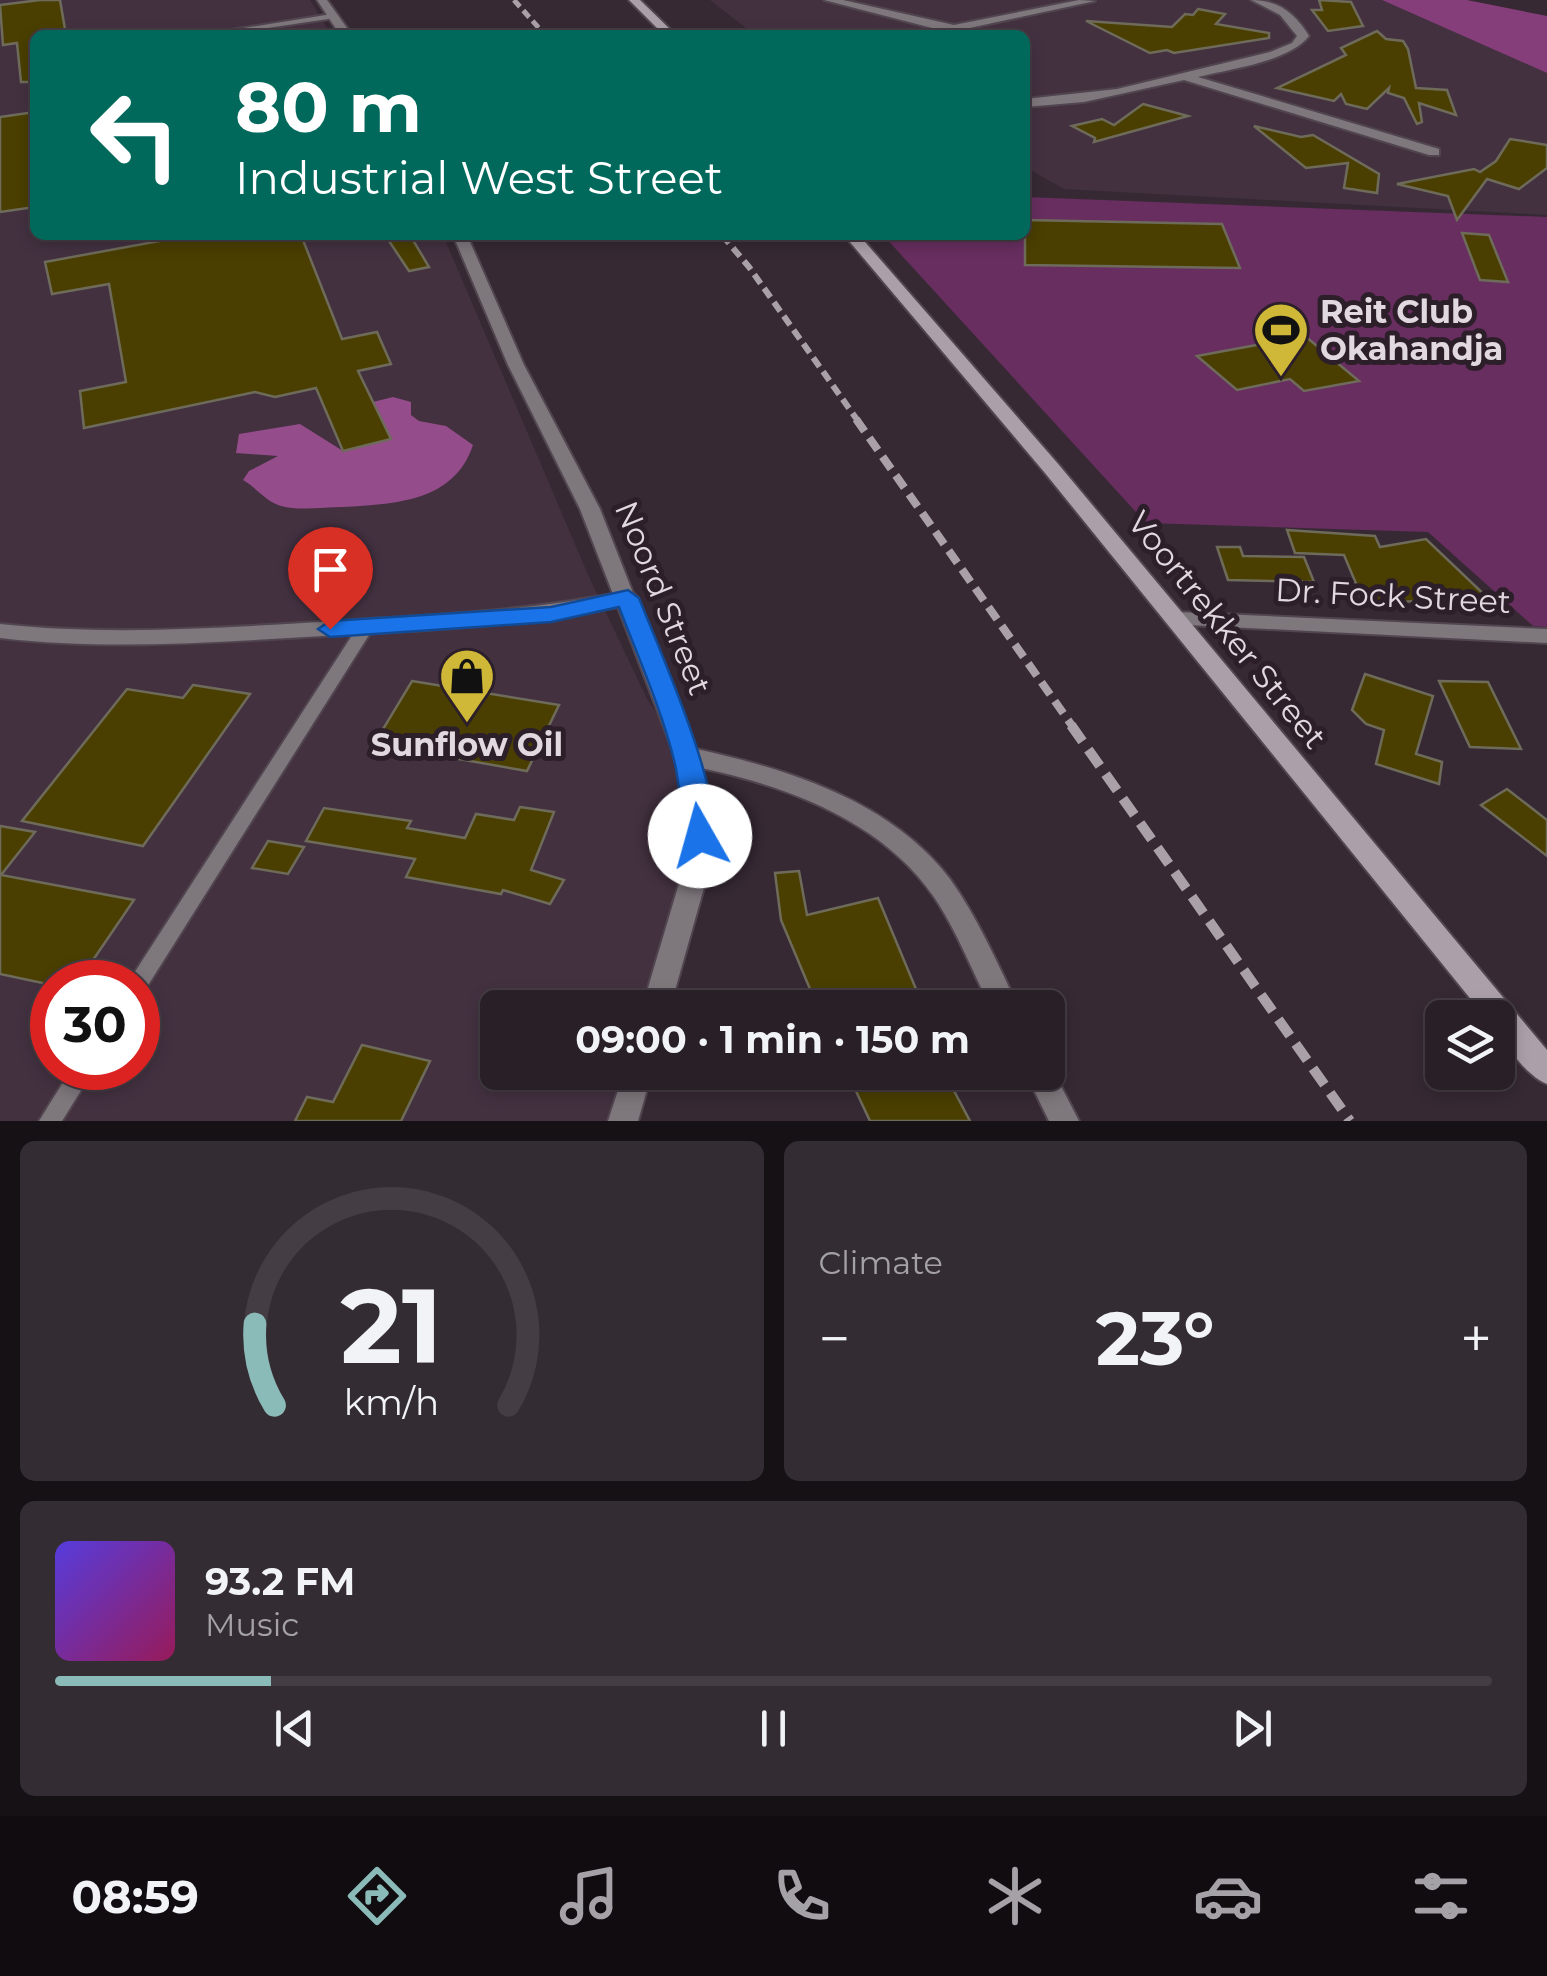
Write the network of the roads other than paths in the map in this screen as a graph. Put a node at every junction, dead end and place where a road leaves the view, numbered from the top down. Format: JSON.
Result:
{"nodes":[{"id":1,"x":322,"y":0,"type":"edge"},
{"id":2,"x":634,"y":0,"type":"edge"},
{"id":3,"x":828,"y":0,"type":"edge"},
{"id":4,"x":1256,"y":0,"type":"edge"},
{"id":5,"x":1090,"y":1,"type":"edge"},
{"id":6,"x":332,"y":16,"type":"junction"},
{"id":7,"x":954,"y":28,"type":"junction"},
{"id":8,"x":238,"y":30,"type":"edge"},
{"id":9,"x":342,"y":30,"type":"edge"},
{"id":10,"x":665,"y":30,"type":"edge"},
{"id":11,"x":958,"y":30,"type":"edge"},
{"id":12,"x":1180,"y":75,"type":"junction"},
{"id":13,"x":1030,"y":103,"type":"edge"},
{"id":14,"x":1434,"y":152,"type":"dead end"},
{"id":15,"x":462,"y":240,"type":"edge"},
{"id":16,"x":855,"y":240,"type":"edge"},
{"id":17,"x":628,"y":598,"type":"junction"},
{"id":18,"x":1177,"y":620,"type":"junction"},
{"id":19,"x":366,"y":627,"type":"junction"},
{"id":20,"x":0,"y":631,"type":"edge"},
{"id":21,"x":1547,"y":636,"type":"edge"},
{"id":22,"x":687,"y":756,"type":"junction"},
{"id":23,"x":153,"y":960,"type":"edge"},
{"id":24,"x":661,"y":990,"type":"edge"},
{"id":25,"x":995,"y":990,"type":"edge"},
{"id":26,"x":1547,"y":1072,"type":"edge"},
{"id":27,"x":70,"y":1090,"type":"edge"},
{"id":28,"x":632,"y":1090,"type":"edge"},
{"id":29,"x":1048,"y":1090,"type":"edge"},
{"id":30,"x":50,"y":1121,"type":"edge"},
{"id":31,"x":623,"y":1121,"type":"edge"},
{"id":32,"x":1064,"y":1121,"type":"edge"}],
"edges":[{"from":1,"to":6,"type":"street"},
{"from":2,"to":10,"type":"main road"},
{"from":3,"to":7,"type":"street"},
{"from":4,"to":12,"type":"street"},
{"from":5,"to":7,"type":"street"},
{"from":6,"to":8,"type":"lane"},
{"from":6,"to":9,"type":"street"},
{"from":7,"to":11,"type":"street"},
{"from":12,"to":13,"type":"street"},
{"from":12,"to":14,"type":"street"},
{"from":15,"to":17,"type":"street","name":"Noord Street"},
{"from":16,"to":18,"type":"main road","name":"Voortrekker Street"},
{"from":17,"to":19,"type":"street"},
{"from":17,"to":22,"type":"street","name":"Noord Street"},
{"from":18,"to":21,"type":"street","name":"Dr. Fock Street"},
{"from":18,"to":26,"type":"main road","name":"Voortrekker Street"},
{"from":19,"to":20,"type":"street"},
{"from":19,"to":23,"type":"lane"},
{"from":22,"to":24,"type":"street","name":"Noord Street"},
{"from":22,"to":25,"type":"street"},
{"from":27,"to":30,"type":"lane"},
{"from":28,"to":31,"type":"street"},
{"from":29,"to":32,"type":"street"}]}
